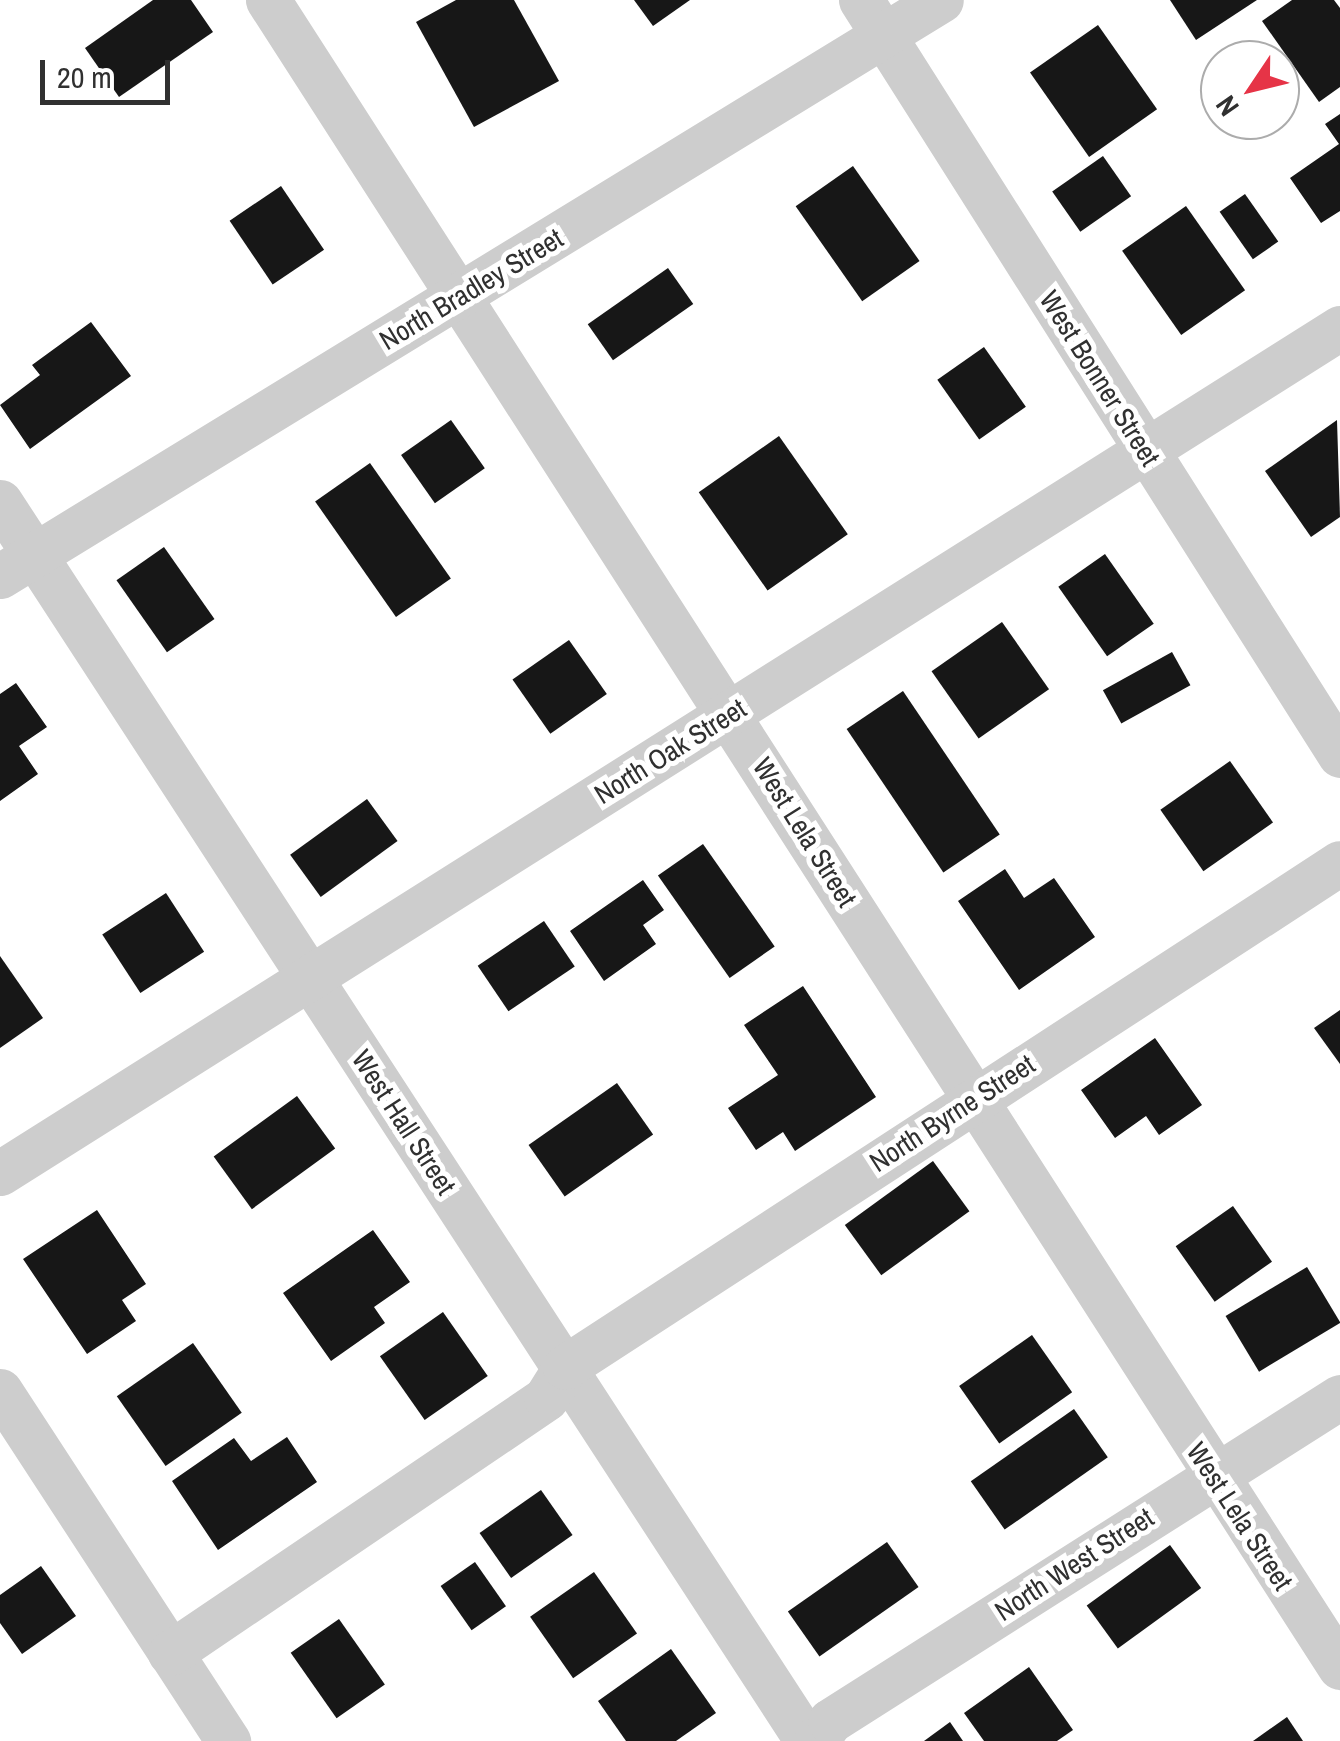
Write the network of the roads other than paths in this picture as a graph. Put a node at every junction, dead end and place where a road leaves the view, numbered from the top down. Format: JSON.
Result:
{"nodes":[{"id":1,"x":268,"y":0,"type":"edge"},
{"id":2,"x":941,"y":0,"type":"edge"},
{"id":3,"x":872,"y":18,"type":"edge"},
{"id":4,"x":460,"y":296,"type":"junction"},
{"id":5,"x":1340,"y":328,"type":"edge"},
{"id":6,"x":1146,"y":450,"type":"junction"},
{"id":7,"x":0,"y":502,"type":"edge"},
{"id":8,"x":17,"y":565,"type":"edge"},
{"id":9,"x":731,"y":713,"type":"junction"},
{"id":10,"x":1340,"y":755,"type":"edge"},
{"id":11,"x":1340,"y":863,"type":"edge"},
{"id":12,"x":309,"y":978,"type":"junction"},
{"id":13,"x":972,"y":1099,"type":"junction"},
{"id":14,"x":0,"y":1173,"type":"edge"},
{"id":15,"x":565,"y":1366,"type":"junction"},
{"id":16,"x":0,"y":1391,"type":"edge"},
{"id":17,"x":1340,"y":1396,"type":"edge"},
{"id":18,"x":1213,"y":1476,"type":"junction"},
{"id":19,"x":170,"y":1653,"type":"junction"},
{"id":20,"x":1340,"y":1666,"type":"edge"},
{"id":21,"x":228,"y":1741,"type":"edge"},
{"id":22,"x":806,"y":1741,"type":"edge"},
{"id":23,"x":816,"y":1741,"type":"edge"}],
"edges":[{"from":1,"to":4,"type":"street","name":"West Lela Street"},
{"from":2,"to":3,"type":"street","name":"North Bradley Street"},
{"from":3,"to":4,"type":"street","name":"North Bradley Street"},
{"from":3,"to":6,"type":"street","name":"West Bonner Street"},
{"from":4,"to":8,"type":"street","name":"North Bradley Street"},
{"from":4,"to":9,"type":"street","name":"West Lela Street"},
{"from":5,"to":6,"type":"street","name":"North Oak Street"},
{"from":6,"to":9,"type":"street","name":"North Oak Street"},
{"from":6,"to":10,"type":"street","name":"West Bonner Street"},
{"from":7,"to":8,"type":"street","name":"West Hall Street"},
{"from":8,"to":12,"type":"street","name":"West Hall Street"},
{"from":9,"to":12,"type":"street","name":"North Oak Street"},
{"from":9,"to":13,"type":"street","name":"West Lela Street"},
{"from":11,"to":13,"type":"street","name":"North Byrne Street"},
{"from":12,"to":14,"type":"street","name":"North Oak Street"},
{"from":12,"to":15,"type":"street","name":"West Hall Street"},
{"from":13,"to":15,"type":"street","name":"North Byrne Street"},
{"from":13,"to":18,"type":"street","name":"West Lela Street"},
{"from":15,"to":19,"type":"street","name":"North Byrne Street"},
{"from":15,"to":22,"type":"street","name":"West Hall Street"},
{"from":16,"to":19,"type":"street"},
{"from":17,"to":18,"type":"street","name":"North West Street"},
{"from":18,"to":20,"type":"street","name":"West Lela Street"},
{"from":18,"to":23,"type":"street","name":"North West Street"},
{"from":19,"to":21,"type":"street"}]}
